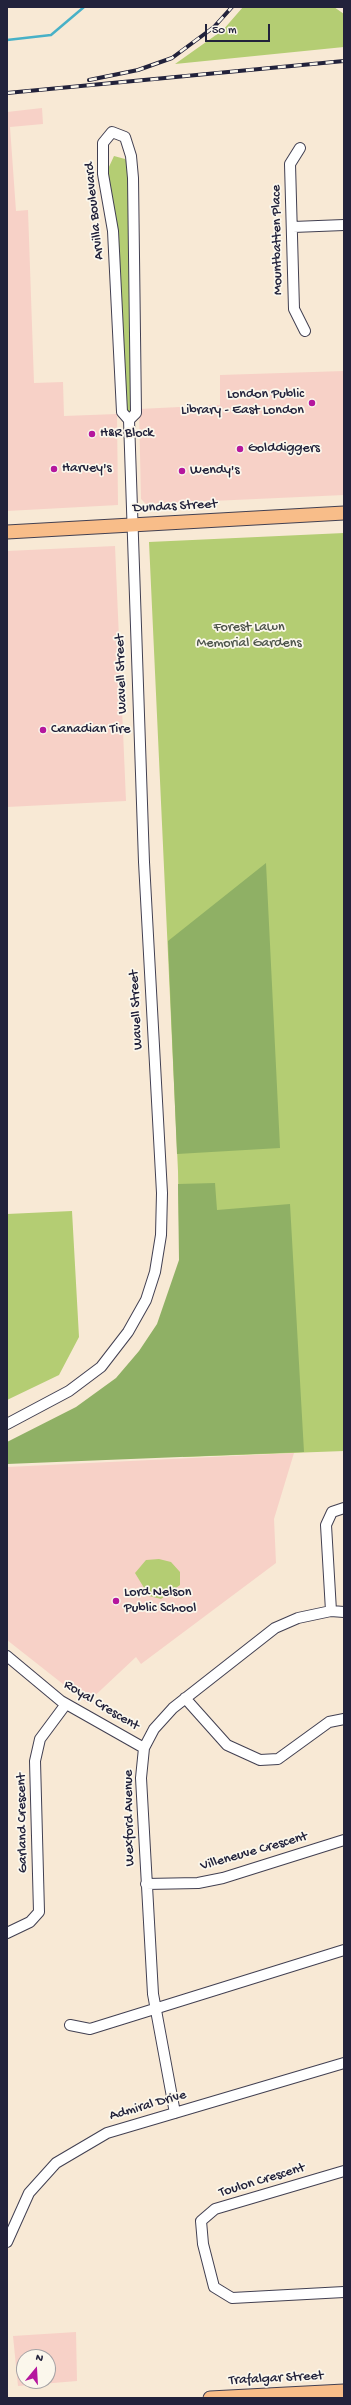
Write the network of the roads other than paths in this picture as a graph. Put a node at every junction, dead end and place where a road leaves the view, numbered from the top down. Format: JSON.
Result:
{"nodes":[{"id":1,"x":300,"y":148,"type":"dead end"},
{"id":2,"x":344,"y":225,"type":"edge"},
{"id":3,"x":293,"y":227,"type":"junction"},
{"id":4,"x":305,"y":331,"type":"dead end"},
{"id":5,"x":129,"y":420,"type":"junction"},
{"id":6,"x":344,"y":513,"type":"edge"},
{"id":7,"x":131,"y":526,"type":"junction"},
{"id":8,"x":7,"y":532,"type":"edge"},
{"id":9,"x":7,"y":1424,"type":"edge"},
{"id":10,"x":344,"y":1508,"type":"edge"},
{"id":11,"x":331,"y":1611,"type":"junction"},
{"id":12,"x":344,"y":1612,"type":"edge"},
{"id":13,"x":7,"y":1656,"type":"edge"},
{"id":14,"x":185,"y":1698,"type":"junction"},
{"id":15,"x":66,"y":1704,"type":"junction"},
{"id":16,"x":344,"y":1719,"type":"edge"},
{"id":17,"x":144,"y":1748,"type":"junction"},
{"id":18,"x":344,"y":1840,"type":"edge"},
{"id":19,"x":146,"y":1884,"type":"junction"},
{"id":20,"x":7,"y":1933,"type":"edge"},
{"id":21,"x":344,"y":1950,"type":"edge"},
{"id":22,"x":156,"y":2008,"type":"junction"},
{"id":23,"x":70,"y":2025,"type":"dead end"},
{"id":24,"x":344,"y":2063,"type":"edge"},
{"id":25,"x":175,"y":2113,"type":"junction"},
{"id":26,"x":344,"y":2171,"type":"edge"},
{"id":27,"x":7,"y":2242,"type":"edge"},
{"id":28,"x":344,"y":2292,"type":"edge"},
{"id":29,"x":344,"y":2391,"type":"edge"},
{"id":30,"x":210,"y":2398,"type":"edge"}],
"edges":[{"from":1,"to":3,"type":"street","name":"Mountbatten Place"},
{"from":2,"to":3,"type":"street"},
{"from":3,"to":4,"type":"street","name":"Mountbatten Place"},
{"from":5,"to":5,"type":"street","name":"Arvilla Boulevard"},
{"from":5,"to":7,"type":"street","name":"Arvilla Boulevard"},
{"from":6,"to":7,"type":"main road","name":"Dundas Street"},
{"from":7,"to":8,"type":"main road","name":"Dundas Street"},
{"from":7,"to":9,"type":"street","name":"Wavell Street"},
{"from":10,"to":11,"type":"street"},
{"from":11,"to":12,"type":"street","name":"Wexford Avenue"},
{"from":11,"to":14,"type":"street","name":"Wexford Avenue"},
{"from":13,"to":15,"type":"street","name":"Royal Crescent"},
{"from":14,"to":16,"type":"street"},
{"from":14,"to":17,"type":"street","name":"Wexford Avenue"},
{"from":15,"to":17,"type":"street","name":"Royal Crescent"},
{"from":15,"to":20,"type":"street","name":"Garland Crescent"},
{"from":17,"to":19,"type":"street","name":"Wexford Avenue"},
{"from":18,"to":19,"type":"street","name":"Villeneuve Crescent"},
{"from":19,"to":22,"type":"street","name":"Wexford Avenue"},
{"from":21,"to":22,"type":"street"},
{"from":22,"to":23,"type":"street"},
{"from":22,"to":25,"type":"street","name":"Wexford Avenue"},
{"from":24,"to":25,"type":"street","name":"Admiral Drive"},
{"from":25,"to":27,"type":"street","name":"Admiral Drive"},
{"from":26,"to":28,"type":"street","name":"Toulon Crescent"},
{"from":29,"to":30,"type":"main road","name":"Trafalgar Street"}]}
